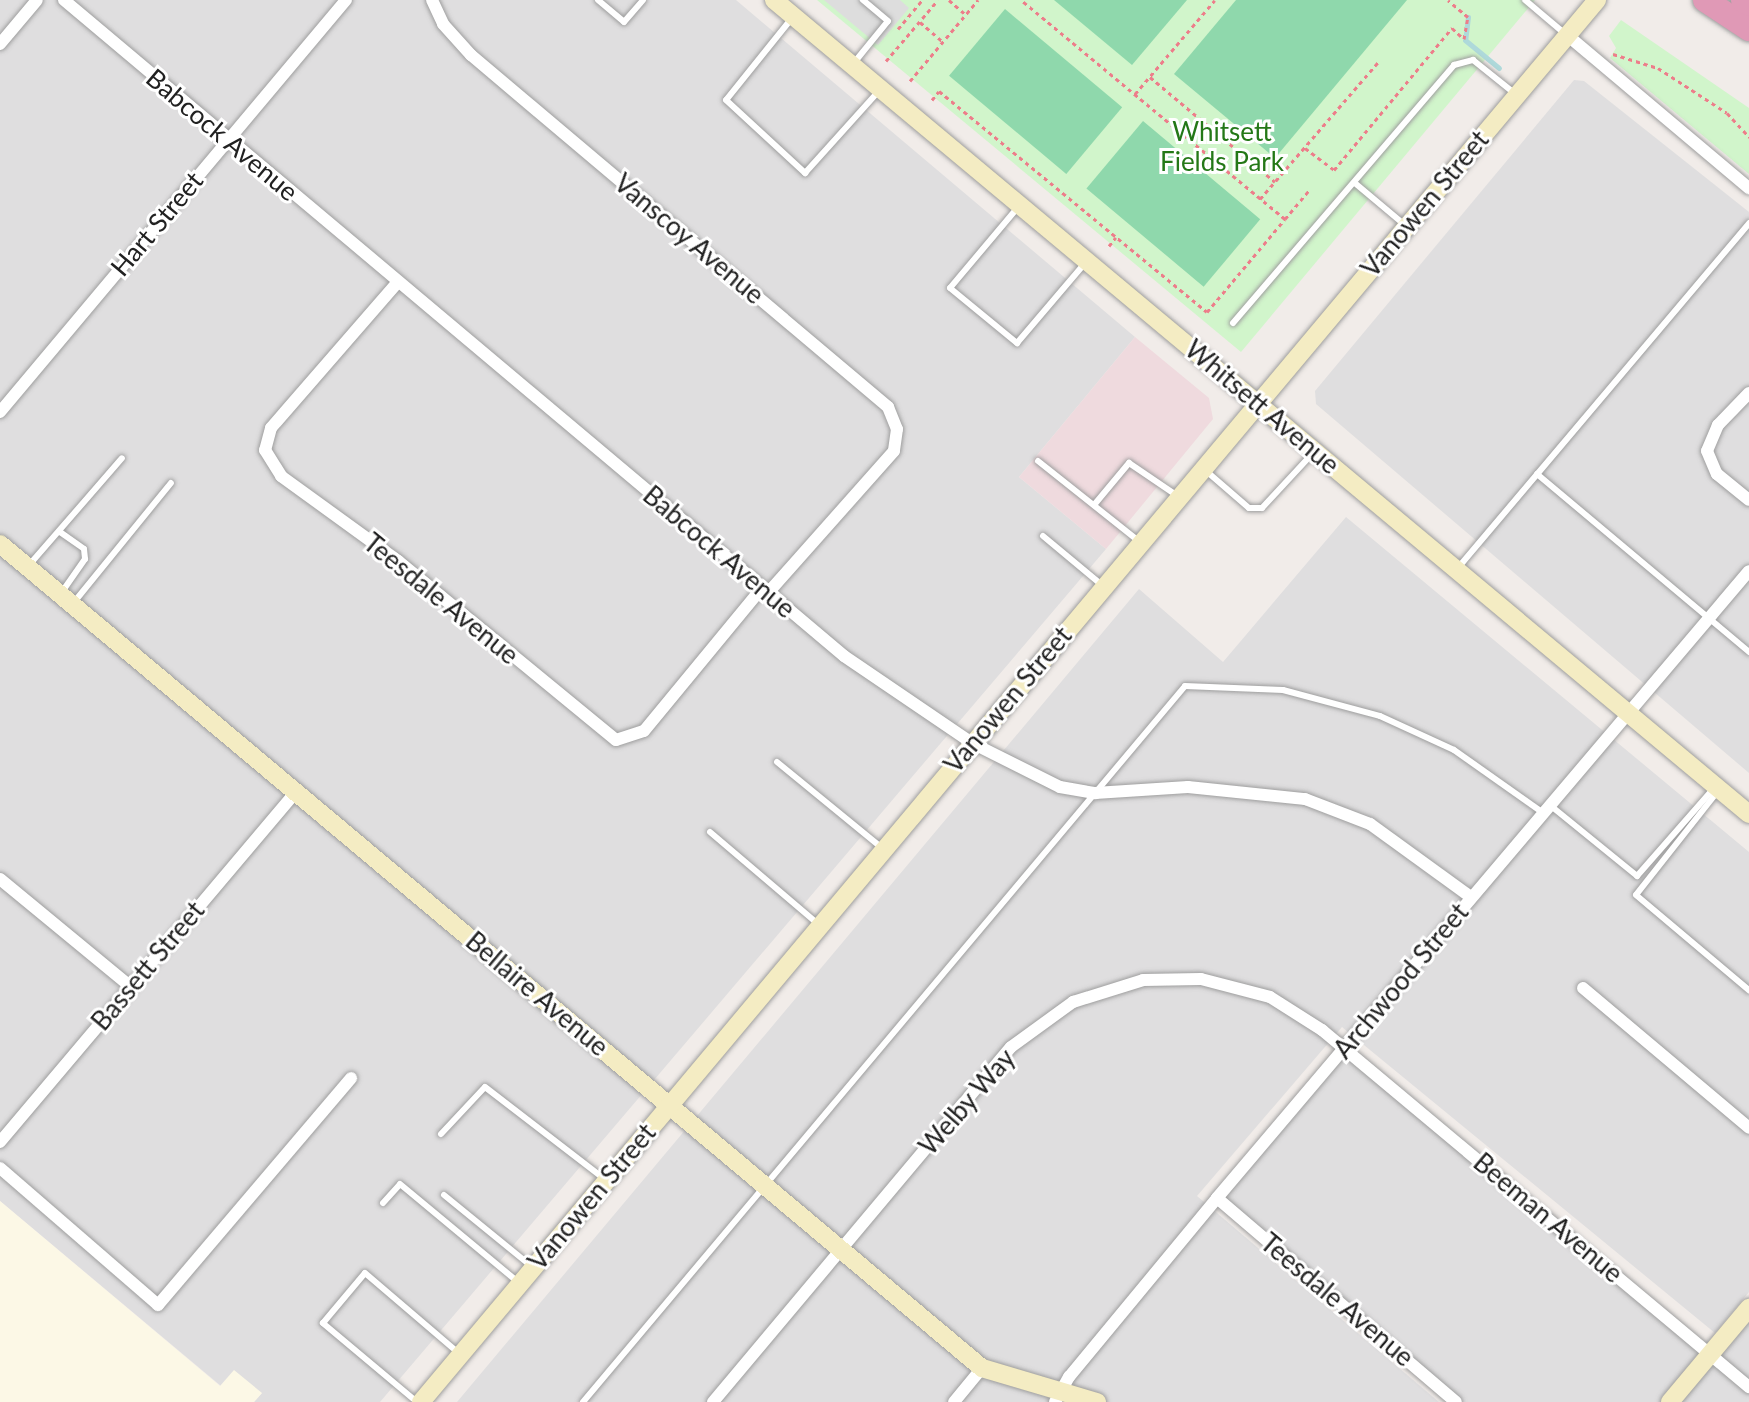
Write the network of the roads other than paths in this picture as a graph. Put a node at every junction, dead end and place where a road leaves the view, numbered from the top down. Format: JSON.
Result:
{"nodes":[{"id":1,"x":37,"y":0,"type":"edge"},
{"id":2,"x":64,"y":0,"type":"edge"},
{"id":3,"x":346,"y":0,"type":"edge"},
{"id":4,"x":432,"y":0,"type":"edge"},
{"id":5,"x":598,"y":0,"type":"edge"},
{"id":6,"x":643,"y":0,"type":"edge"},
{"id":7,"x":774,"y":0,"type":"edge"},
{"id":8,"x":863,"y":0,"type":"edge"},
{"id":9,"x":1525,"y":0,"type":"edge"},
{"id":10,"x":1597,"y":0,"type":"edge"},
{"id":11,"x":1705,"y":0,"type":"edge"},
{"id":12,"x":1743,"y":0,"type":"edge"},
{"id":13,"x":1749,"y":4,"type":"edge"},
{"id":14,"x":793,"y":16,"type":"junction"},
{"id":15,"x":1749,"y":29,"type":"edge"},
{"id":16,"x":1567,"y":35,"type":"junction"},
{"id":17,"x":0,"y":44,"type":"edge"},
{"id":18,"x":852,"y":65,"type":"junction"},
{"id":19,"x":880,"y":89,"type":"junction"},
{"id":20,"x":1517,"y":95,"type":"junction"},
{"id":21,"x":227,"y":141,"type":"junction"},
{"id":22,"x":1356,"y":184,"type":"junction"},
{"id":23,"x":1749,"y":188,"type":"edge"},
{"id":24,"x":1019,"y":206,"type":"junction"},
{"id":25,"x":1749,"y":223,"type":"edge"},
{"id":26,"x":1406,"y":226,"type":"junction"},
{"id":27,"x":1087,"y":261,"type":"junction"},
{"id":28,"x":397,"y":283,"type":"junction"},
{"id":29,"x":1233,"y":323,"type":"dead end"},
{"id":30,"x":1749,"y":393,"type":"edge"},
{"id":31,"x":1257,"y":403,"type":"junction"},
{"id":32,"x":0,"y":412,"type":"edge"},
{"id":33,"x":1315,"y":451,"type":"junction"},
{"id":34,"x":122,"y":458,"type":"dead end"},
{"id":35,"x":1038,"y":461,"type":"dead end"},
{"id":36,"x":1202,"y":468,"type":"junction"},
{"id":37,"x":1537,"y":474,"type":"junction"},
{"id":38,"x":171,"y":483,"type":"dead end"},
{"id":39,"x":1178,"y":496,"type":"junction"},
{"id":40,"x":1749,"y":500,"type":"edge"},
{"id":41,"x":1094,"y":505,"type":"junction"},
{"id":42,"x":60,"y":532,"type":"junction"},
{"id":43,"x":1043,"y":536,"type":"dead end"},
{"id":44,"x":1140,"y":542,"type":"junction"},
{"id":45,"x":0,"y":544,"type":"edge"},
{"id":46,"x":28,"y":567,"type":"junction"},
{"id":47,"x":1456,"y":570,"type":"junction"},
{"id":48,"x":1749,"y":571,"type":"edge"},
{"id":49,"x":1103,"y":586,"type":"junction"},
{"id":50,"x":765,"y":590,"type":"junction"},
{"id":51,"x":67,"y":599,"type":"junction"},
{"id":52,"x":1711,"y":619,"type":"junction"},
{"id":53,"x":1749,"y":652,"type":"edge"},
{"id":54,"x":1625,"y":711,"type":"junction"},
{"id":55,"x":972,"y":743,"type":"junction"},
{"id":56,"x":777,"y":762,"type":"dead end"},
{"id":57,"x":1717,"y":788,"type":"junction"},
{"id":58,"x":297,"y":791,"type":"junction"},
{"id":59,"x":1095,"y":793,"type":"junction"},
{"id":60,"x":1545,"y":808,"type":"junction"},
{"id":61,"x":1749,"y":814,"type":"edge"},
{"id":62,"x":710,"y":832,"type":"dead end"},
{"id":63,"x":883,"y":849,"type":"junction"},
{"id":64,"x":0,"y":879,"type":"edge"},
{"id":65,"x":1471,"y":897,"type":"junction"},
{"id":66,"x":820,"y":925,"type":"junction"},
{"id":67,"x":131,"y":987,"type":"junction"},
{"id":68,"x":1583,"y":988,"type":"dead end"},
{"id":69,"x":1749,"y":990,"type":"edge"},
{"id":70,"x":1346,"y":1048,"type":"junction"},
{"id":71,"x":351,"y":1078,"type":"dead end"},
{"id":72,"x":669,"y":1105,"type":"junction"},
{"id":73,"x":1749,"y":1128,"type":"edge"},
{"id":74,"x":441,"y":1134,"type":"dead end"},
{"id":75,"x":0,"y":1142,"type":"edge"},
{"id":76,"x":0,"y":1168,"type":"edge"},
{"id":77,"x":606,"y":1180,"type":"junction"},
{"id":78,"x":764,"y":1185,"type":"junction"},
{"id":79,"x":444,"y":1195,"type":"dead end"},
{"id":80,"x":1217,"y":1198,"type":"junction"},
{"id":81,"x":383,"y":1203,"type":"dead end"},
{"id":82,"x":841,"y":1250,"type":"junction"},
{"id":83,"x":533,"y":1268,"type":"junction"},
{"id":84,"x":520,"y":1284,"type":"junction"},
{"id":85,"x":1749,"y":1308,"type":"edge"},
{"id":86,"x":1710,"y":1354,"type":"junction"},
{"id":87,"x":461,"y":1355,"type":"junction"},
{"id":88,"x":982,"y":1368,"type":"junction"},
{"id":89,"x":1749,"y":1387,"type":"edge"},
{"id":90,"x":1057,"y":1398,"type":"edge"},
{"id":91,"x":419,"y":1402,"type":"edge"},
{"id":92,"x":583,"y":1402,"type":"edge"},
{"id":93,"x":713,"y":1402,"type":"edge"},
{"id":94,"x":954,"y":1402,"type":"edge"},
{"id":95,"x":1097,"y":1402,"type":"edge"},
{"id":96,"x":1456,"y":1402,"type":"edge"},
{"id":97,"x":1670,"y":1402,"type":"edge"}],
"edges":[{"from":1,"to":17,"type":"street"},
{"from":2,"to":21,"type":"street","name":"Babcock Avenue"},
{"from":3,"to":21,"type":"street","name":"Hart Street"},
{"from":4,"to":50,"type":"street","name":"Vanscoy Avenue"},
{"from":5,"to":6,"type":"lane"},
{"from":7,"to":14,"type":"main road","name":"Whitsett Avenue"},
{"from":8,"to":18,"type":"lane"},
{"from":9,"to":16,"type":"lane"},
{"from":10,"to":16,"type":"main road","name":"Vanowen Street"},
{"from":11,"to":15,"type":"highway"},
{"from":12,"to":13,"type":"highway"},
{"from":14,"to":18,"type":"main road","name":"Whitsett Avenue"},
{"from":14,"to":19,"type":"lane"},
{"from":16,"to":20,"type":"main road","name":"Vanowen Street"},
{"from":16,"to":23,"type":"street"},
{"from":18,"to":19,"type":"main road","name":"Whitsett Avenue"},
{"from":19,"to":24,"type":"main road","name":"Whitsett Avenue"},
{"from":20,"to":22,"type":"lane"},
{"from":20,"to":26,"type":"main road","name":"Vanowen Street"},
{"from":21,"to":28,"type":"street","name":"Babcock Avenue"},
{"from":21,"to":32,"type":"street","name":"Hart Street"},
{"from":22,"to":26,"type":"lane"},
{"from":22,"to":29,"type":"lane"},
{"from":24,"to":27,"type":"main road","name":"Whitsett Avenue"},
{"from":24,"to":27,"type":"lane"},
{"from":25,"to":37,"type":"lane"},
{"from":26,"to":31,"type":"main road","name":"Vanowen Street"},
{"from":27,"to":31,"type":"main road","name":"Whitsett Avenue"},
{"from":28,"to":50,"type":"street","name":"Babcock Avenue"},
{"from":28,"to":50,"type":"street","name":"Teesdale Avenue"},
{"from":30,"to":40,"type":"street"},
{"from":31,"to":33,"type":"main road","name":"Whitsett Avenue"},
{"from":31,"to":36,"type":"main road","name":"Vanowen Street"},
{"from":33,"to":36,"type":"lane"},
{"from":33,"to":47,"type":"main road","name":"Whitsett Avenue"},
{"from":34,"to":42,"type":"lane"},
{"from":35,"to":41,"type":"lane"},
{"from":36,"to":39,"type":"main road","name":"Vanowen Street"},
{"from":37,"to":47,"type":"lane"},
{"from":37,"to":52,"type":"lane"},
{"from":38,"to":51,"type":"lane"},
{"from":39,"to":41,"type":"lane"},
{"from":39,"to":44,"type":"main road","name":"Vanowen Street"},
{"from":41,"to":44,"type":"lane"},
{"from":42,"to":46,"type":"lane"},
{"from":42,"to":51,"type":"lane"},
{"from":43,"to":49,"type":"lane"},
{"from":44,"to":49,"type":"main road","name":"Vanowen Street"},
{"from":45,"to":46,"type":"main road","name":"Bellaire Avenue"},
{"from":46,"to":51,"type":"main road","name":"Bellaire Avenue"},
{"from":47,"to":54,"type":"main road","name":"Whitsett Avenue"},
{"from":48,"to":52,"type":"street","name":"Archwood Street"},
{"from":49,"to":55,"type":"main road","name":"Vanowen Street"},
{"from":50,"to":55,"type":"street","name":"Babcock Avenue"},
{"from":51,"to":58,"type":"main road","name":"Bellaire Avenue"},
{"from":52,"to":53,"type":"lane"},
{"from":52,"to":54,"type":"street","name":"Archwood Street"},
{"from":54,"to":57,"type":"main road","name":"Whitsett Avenue"},
{"from":54,"to":60,"type":"street","name":"Archwood Street"},
{"from":55,"to":59,"type":"street","name":"Babcock Avenue"},
{"from":55,"to":63,"type":"main road","name":"Vanowen Street"},
{"from":56,"to":63,"type":"lane"},
{"from":57,"to":60,"type":"lane"},
{"from":57,"to":61,"type":"main road","name":"Whitsett Avenue"},
{"from":57,"to":69,"type":"lane"},
{"from":58,"to":67,"type":"street","name":"Bassett Street"},
{"from":58,"to":72,"type":"main road","name":"Bellaire Avenue"},
{"from":59,"to":60,"type":"lane"},
{"from":59,"to":65,"type":"street","name":"Babcock Avenue"},
{"from":59,"to":78,"type":"lane"},
{"from":60,"to":65,"type":"street","name":"Archwood Street"},
{"from":62,"to":66,"type":"lane"},
{"from":63,"to":66,"type":"main road","name":"Vanowen Street"},
{"from":64,"to":67,"type":"street"},
{"from":65,"to":70,"type":"street","name":"Archwood Street"},
{"from":66,"to":72,"type":"main road","name":"Vanowen Street"},
{"from":67,"to":75,"type":"street","name":"Bassett Street"},
{"from":68,"to":73,"type":"street"},
{"from":70,"to":80,"type":"street","name":"Archwood Street"},
{"from":70,"to":82,"type":"street","name":"Welby Way"},
{"from":70,"to":86,"type":"street","name":"Beeman Avenue"},
{"from":71,"to":76,"type":"street"},
{"from":72,"to":77,"type":"main road","name":"Vanowen Street"},
{"from":72,"to":78,"type":"main road","name":"Bellaire Avenue"},
{"from":74,"to":77,"type":"lane"},
{"from":77,"to":83,"type":"main road","name":"Vanowen Street"},
{"from":78,"to":82,"type":"main road","name":"Bellaire Avenue"},
{"from":78,"to":92,"type":"lane"},
{"from":79,"to":83,"type":"lane"},
{"from":80,"to":90,"type":"street","name":"Archwood Street"},
{"from":80,"to":96,"type":"street","name":"Teesdale Avenue"},
{"from":81,"to":84,"type":"lane"},
{"from":82,"to":88,"type":"main road","name":"Bellaire Avenue"},
{"from":82,"to":93,"type":"street","name":"Welby Way"},
{"from":83,"to":84,"type":"main road","name":"Vanowen Street"},
{"from":84,"to":87,"type":"main road","name":"Vanowen Street"},
{"from":85,"to":86,"type":"main road"},
{"from":86,"to":89,"type":"street","name":"Beeman Avenue"},
{"from":86,"to":97,"type":"main road"},
{"from":87,"to":91,"type":"main road","name":"Vanowen Street"},
{"from":87,"to":91,"type":"lane"},
{"from":88,"to":90,"type":"main road","name":"Bellaire Avenue"},
{"from":88,"to":94,"type":"street"},
{"from":90,"to":95,"type":"main road","name":"Bellaire Avenue"}]}
